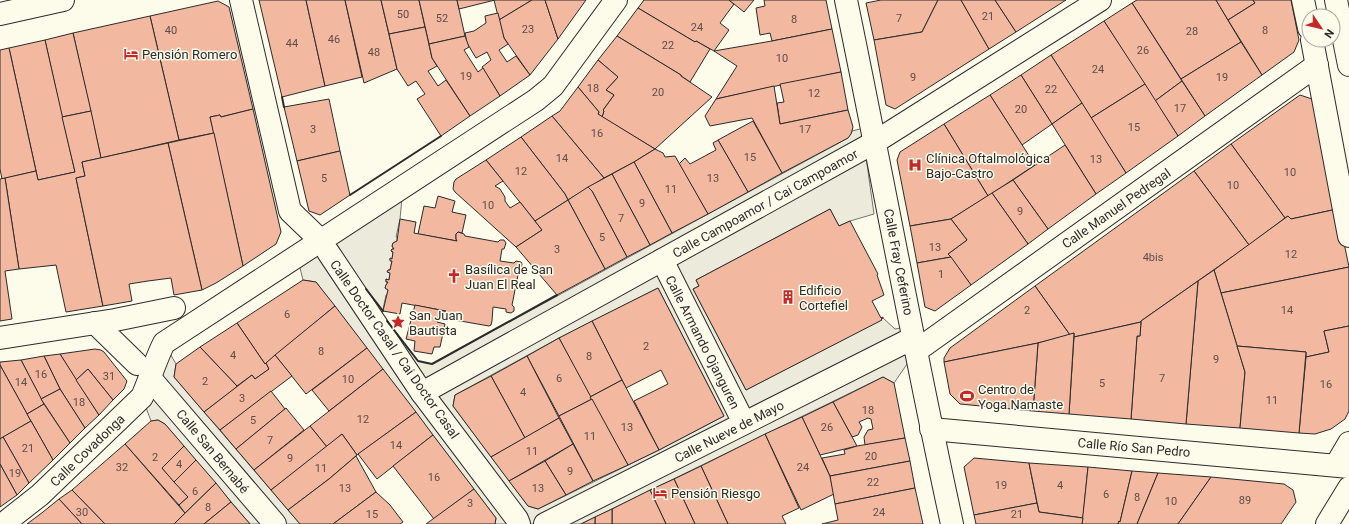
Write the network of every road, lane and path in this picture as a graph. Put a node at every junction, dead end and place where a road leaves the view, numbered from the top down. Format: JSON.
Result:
{"nodes":[{"id":1,"x":63,"y":0,"type":"edge"},
{"id":2,"x":241,"y":0,"type":"edge"},
{"id":3,"x":616,"y":0,"type":"edge"},
{"id":4,"x":846,"y":0,"type":"edge"},
{"id":5,"x":1100,"y":0,"type":"edge"},
{"id":6,"x":1336,"y":0,"type":"edge"},
{"id":7,"x":0,"y":14,"type":"edge"},
{"id":8,"x":1314,"y":48,"type":"edge"},
{"id":9,"x":1317,"y":65,"type":"junction"},
{"id":10,"x":1349,"y":65,"type":"edge"},
{"id":11,"x":876,"y":142,"type":"junction"},
{"id":12,"x":1349,"y":236,"type":"edge"},
{"id":13,"x":662,"y":260,"type":"junction"},
{"id":14,"x":174,"y":308,"type":"dead end"},
{"id":15,"x":105,"y":322,"type":"junction"},
{"id":16,"x":0,"y":338,"type":"edge"},
{"id":17,"x":915,"y":344,"type":"junction"},
{"id":18,"x":147,"y":368,"type":"junction"},
{"id":19,"x":422,"y":392,"type":"junction"},
{"id":20,"x":744,"y":423,"type":"junction"},
{"id":21,"x":931,"y":429,"type":"junction"},
{"id":22,"x":1349,"y":443,"type":"edge"},
{"id":23,"x":1342,"y":466,"type":"edge"},
{"id":24,"x":1349,"y":488,"type":"edge"},
{"id":25,"x":1341,"y":516,"type":"edge"},
{"id":26,"x":3,"y":524,"type":"edge"},
{"id":27,"x":275,"y":524,"type":"edge"},
{"id":28,"x":519,"y":524,"type":"edge"},
{"id":29,"x":545,"y":524,"type":"edge"},
{"id":30,"x":952,"y":524,"type":"edge"}],
"edges":[{"from":1,"to":7,"type":"main road"},
{"from":2,"to":19,"type":"main road","name":"Calle Doctor Casal / Cai Doctor Casal"},
{"from":3,"to":18,"type":"main road","name":"Calle Covadonga"},
{"from":4,"to":11,"type":"main road","name":"Calle Fray Ceferino"},
{"from":5,"to":11,"type":"main road","name":"Calle Campoamor / Cai Campoamor"},
{"from":6,"to":10,"type":"main road"},
{"from":8,"to":9,"type":"main road"},
{"from":9,"to":12,"type":"main road"},
{"from":9,"to":17,"type":"main road","name":"Calle Manuel Pedregal"},
{"from":11,"to":13,"type":"main road","name":"Calle Campoamor / Cai Campoamor"},
{"from":11,"to":17,"type":"main road","name":"Calle Fray Ceferino"},
{"from":13,"to":19,"type":"main road","name":"Calle Campoamor / Cai Campoamor"},
{"from":13,"to":20,"type":"main road","name":"Calle Armando Ojanguren"},
{"from":14,"to":15,"type":"main road"},
{"from":15,"to":16,"type":"main road"},
{"from":15,"to":18,"type":"main road","name":"Calle San Bernabé"},
{"from":17,"to":20,"type":"main road","name":"Calle Nueve de Mayo"},
{"from":17,"to":21,"type":"main road","name":"Calle Fray Ceferino"},
{"from":18,"to":26,"type":"main road","name":"Calle Covadonga"},
{"from":18,"to":27,"type":"main road","name":"Calle San Bernabé"},
{"from":19,"to":28,"type":"main road","name":"Calle Doctor Casal / Cai Doctor Casal"},
{"from":20,"to":29,"type":"main road","name":"Calle Nueve de Mayo"},
{"from":21,"to":23,"type":"main road","name":"Calle Río San Pedro"},
{"from":21,"to":30,"type":"main road","name":"Calle Fray Ceferino"},
{"from":22,"to":23,"type":"main road"},
{"from":24,"to":25,"type":"main road"}]}
